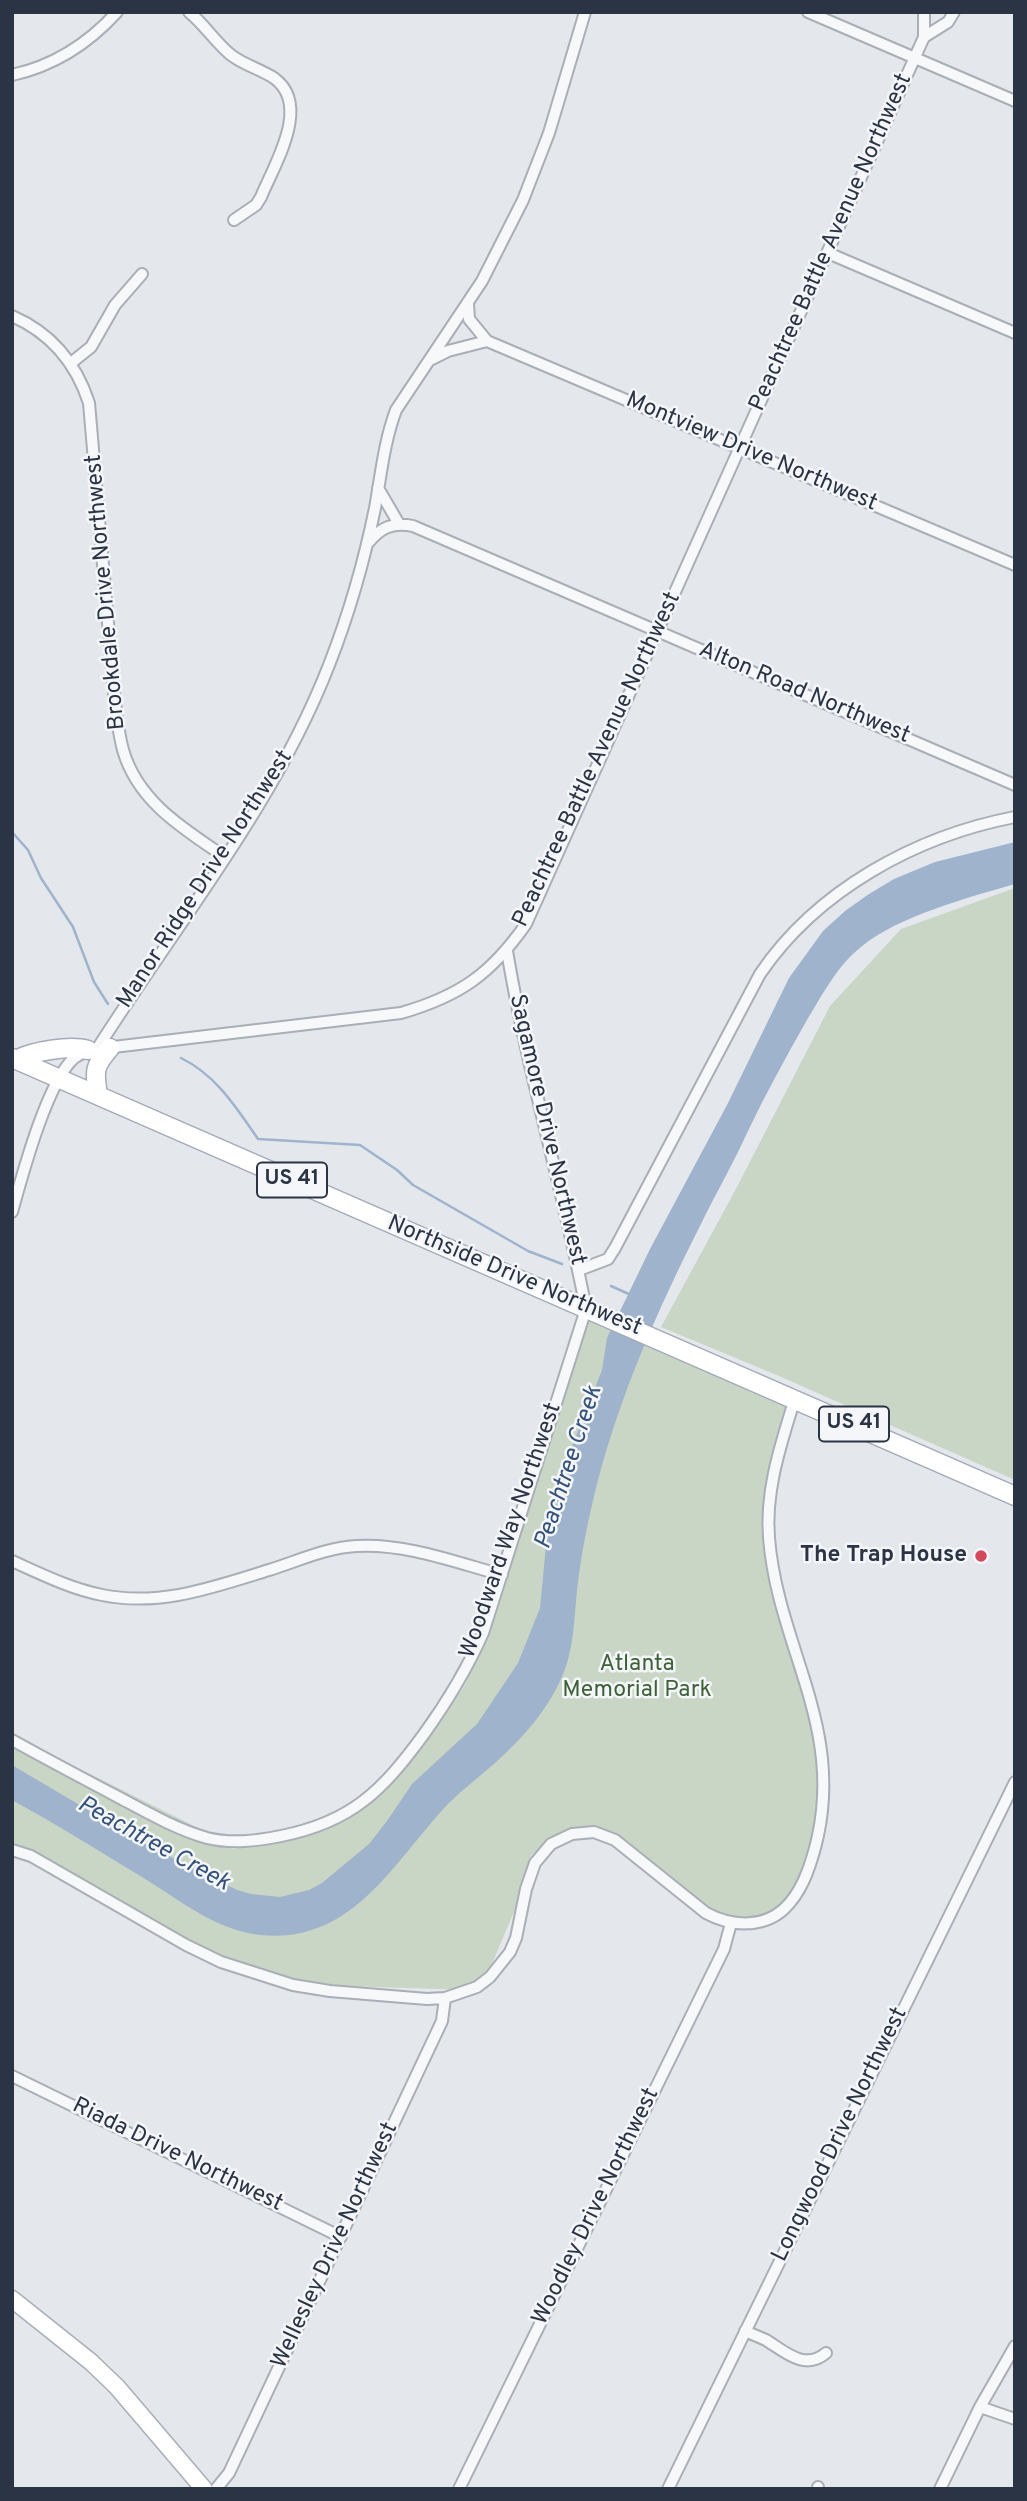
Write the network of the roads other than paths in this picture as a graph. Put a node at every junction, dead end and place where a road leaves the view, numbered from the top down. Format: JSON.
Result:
{"nodes":[{"id":1,"x":117,"y":12,"type":"edge"},
{"id":2,"x":189,"y":12,"type":"edge"},
{"id":3,"x":584,"y":12,"type":"edge"},
{"id":4,"x":808,"y":12,"type":"edge"},
{"id":5,"x":924,"y":12,"type":"edge"},
{"id":6,"x":954,"y":12,"type":"edge"},
{"id":7,"x":924,"y":37,"type":"junction"},
{"id":8,"x":915,"y":58,"type":"junction"},
{"id":9,"x":12,"y":75,"type":"edge"},
{"id":10,"x":1015,"y":101,"type":"edge"},
{"id":11,"x":233,"y":220,"type":"dead end"},
{"id":12,"x":828,"y":253,"type":"junction"},
{"id":13,"x":142,"y":274,"type":"dead end"},
{"id":14,"x":468,"y":304,"type":"junction"},
{"id":15,"x":12,"y":316,"type":"edge"},
{"id":16,"x":1015,"y":333,"type":"edge"},
{"id":17,"x":487,"y":341,"type":"junction"},
{"id":18,"x":429,"y":360,"type":"junction"},
{"id":19,"x":71,"y":363,"type":"junction"},
{"id":20,"x":741,"y":447,"type":"junction"},
{"id":21,"x":378,"y":488,"type":"junction"},
{"id":22,"x":399,"y":524,"type":"junction"},
{"id":23,"x":367,"y":543,"type":"junction"},
{"id":24,"x":1015,"y":565,"type":"edge"},
{"id":25,"x":658,"y":631,"type":"junction"},
{"id":26,"x":1015,"y":785,"type":"edge"},
{"id":27,"x":1015,"y":817,"type":"edge"},
{"id":28,"x":225,"y":857,"type":"junction"},
{"id":29,"x":507,"y":951,"type":"junction"},
{"id":30,"x":98,"y":1049,"type":"junction"},
{"id":31,"x":14,"y":1059,"type":"edge"},
{"id":32,"x":59,"y":1078,"type":"junction"},
{"id":33,"x":98,"y":1095,"type":"junction"},
{"id":34,"x":12,"y":1212,"type":"edge"},
{"id":35,"x":579,"y":1270,"type":"junction"},
{"id":36,"x":586,"y":1309,"type":"junction"},
{"id":37,"x":795,"y":1398,"type":"junction"},
{"id":38,"x":1015,"y":1496,"type":"edge"},
{"id":39,"x":12,"y":1561,"type":"edge"},
{"id":40,"x":502,"y":1575,"type":"junction"},
{"id":41,"x":12,"y":1740,"type":"edge"},
{"id":42,"x":1015,"y":1782,"type":"edge"},
{"id":43,"x":12,"y":1850,"type":"edge"},
{"id":44,"x":731,"y":1923,"type":"junction"},
{"id":45,"x":445,"y":1998,"type":"junction"},
{"id":46,"x":12,"y":2076,"type":"edge"},
{"id":47,"x":341,"y":2237,"type":"junction"},
{"id":48,"x":12,"y":2299,"type":"edge"},
{"id":49,"x":745,"y":2331,"type":"junction"},
{"id":50,"x":1015,"y":2346,"type":"edge"},
{"id":51,"x":826,"y":2353,"type":"dead end"},
{"id":52,"x":980,"y":2406,"type":"junction"},
{"id":53,"x":1015,"y":2418,"type":"edge"},
{"id":54,"x":204,"y":2489,"type":"edge"},
{"id":55,"x":215,"y":2489,"type":"edge"},
{"id":56,"x":459,"y":2489,"type":"edge"},
{"id":57,"x":668,"y":2489,"type":"edge"},
{"id":58,"x":940,"y":2489,"type":"edge"}],
"edges":[{"from":1,"to":9,"type":"street"},
{"from":2,"to":11,"type":"street"},
{"from":3,"to":14,"type":"street","name":"Manor Ridge Drive Northwest"},
{"from":4,"to":8,"type":"street"},
{"from":5,"to":7,"type":"street","name":"Peachtree Battle Avenue Northwest"},
{"from":6,"to":7,"type":"street","name":"Peachtree Battle Avenue Northwest"},
{"from":7,"to":8,"type":"street","name":"Peachtree Battle Avenue Northwest"},
{"from":8,"to":10,"type":"street"},
{"from":8,"to":12,"type":"street","name":"Peachtree Battle Avenue Northwest"},
{"from":12,"to":16,"type":"street"},
{"from":12,"to":20,"type":"street","name":"Peachtree Battle Avenue Northwest"},
{"from":13,"to":19,"type":"street"},
{"from":14,"to":17,"type":"street"},
{"from":14,"to":18,"type":"street","name":"Manor Ridge Drive Northwest"},
{"from":15,"to":19,"type":"street","name":"Brookdale Drive Northwest"},
{"from":17,"to":18,"type":"street"},
{"from":17,"to":20,"type":"street","name":"Montview Drive Northwest"},
{"from":18,"to":21,"type":"street","name":"Manor Ridge Drive Northwest"},
{"from":19,"to":28,"type":"street","name":"Brookdale Drive Northwest"},
{"from":20,"to":24,"type":"street","name":"Montview Drive Northwest"},
{"from":20,"to":25,"type":"street","name":"Peachtree Battle Avenue Northwest"},
{"from":21,"to":22,"type":"street"},
{"from":21,"to":23,"type":"street","name":"Manor Ridge Drive Northwest"},
{"from":22,"to":23,"type":"street"},
{"from":22,"to":25,"type":"street","name":"Alton Road Northwest"},
{"from":23,"to":28,"type":"street","name":"Manor Ridge Drive Northwest"},
{"from":25,"to":26,"type":"street","name":"Alton Road Northwest"},
{"from":25,"to":29,"type":"street","name":"Peachtree Battle Avenue Northwest"},
{"from":27,"to":35,"type":"street"},
{"from":28,"to":30,"type":"street","name":"Manor Ridge Drive Northwest"},
{"from":29,"to":30,"type":"street","name":"Peachtree Battle Avenue Northwest"},
{"from":29,"to":35,"type":"street","name":"Sagamore Drive Northwest"},
{"from":30,"to":31,"type":"main road"},
{"from":30,"to":32,"type":"street"},
{"from":30,"to":33,"type":"main road"},
{"from":31,"to":32,"type":"main road","name":"Northside Drive Northwest","number":"US 41"},
{"from":32,"to":33,"type":"main road","name":"Northside Drive Northwest","number":"US 41"},
{"from":32,"to":34,"type":"street"},
{"from":33,"to":36,"type":"main road","name":"Northside Drive Northwest","number":"US 41"},
{"from":35,"to":36,"type":"street","name":"Sagamore Drive Northwest"},
{"from":36,"to":37,"type":"main road","name":"Northside Drive Northwest","number":"US 41"},
{"from":36,"to":40,"type":"street","name":"Woodward Way Northwest"},
{"from":37,"to":38,"type":"main road","name":"Northside Drive Northwest","number":"US 41"},
{"from":37,"to":44,"type":"street"},
{"from":39,"to":40,"type":"street"},
{"from":40,"to":41,"type":"street","name":"Woodward Way Northwest"},
{"from":42,"to":49,"type":"street","name":"Longwood Drive Northwest"},
{"from":43,"to":45,"type":"street"},
{"from":44,"to":45,"type":"street"},
{"from":44,"to":56,"type":"street","name":"Woodley Drive Northwest"},
{"from":45,"to":47,"type":"street","name":"Wellesley Drive Northwest"},
{"from":46,"to":47,"type":"street","name":"Riada Drive Northwest"},
{"from":47,"to":55,"type":"street","name":"Wellesley Drive Northwest"},
{"from":48,"to":54,"type":"main road"},
{"from":49,"to":51,"type":"street"},
{"from":49,"to":57,"type":"street","name":"Longwood Drive Northwest"},
{"from":50,"to":52,"type":"street"},
{"from":52,"to":53,"type":"street"},
{"from":52,"to":58,"type":"street"}]}
